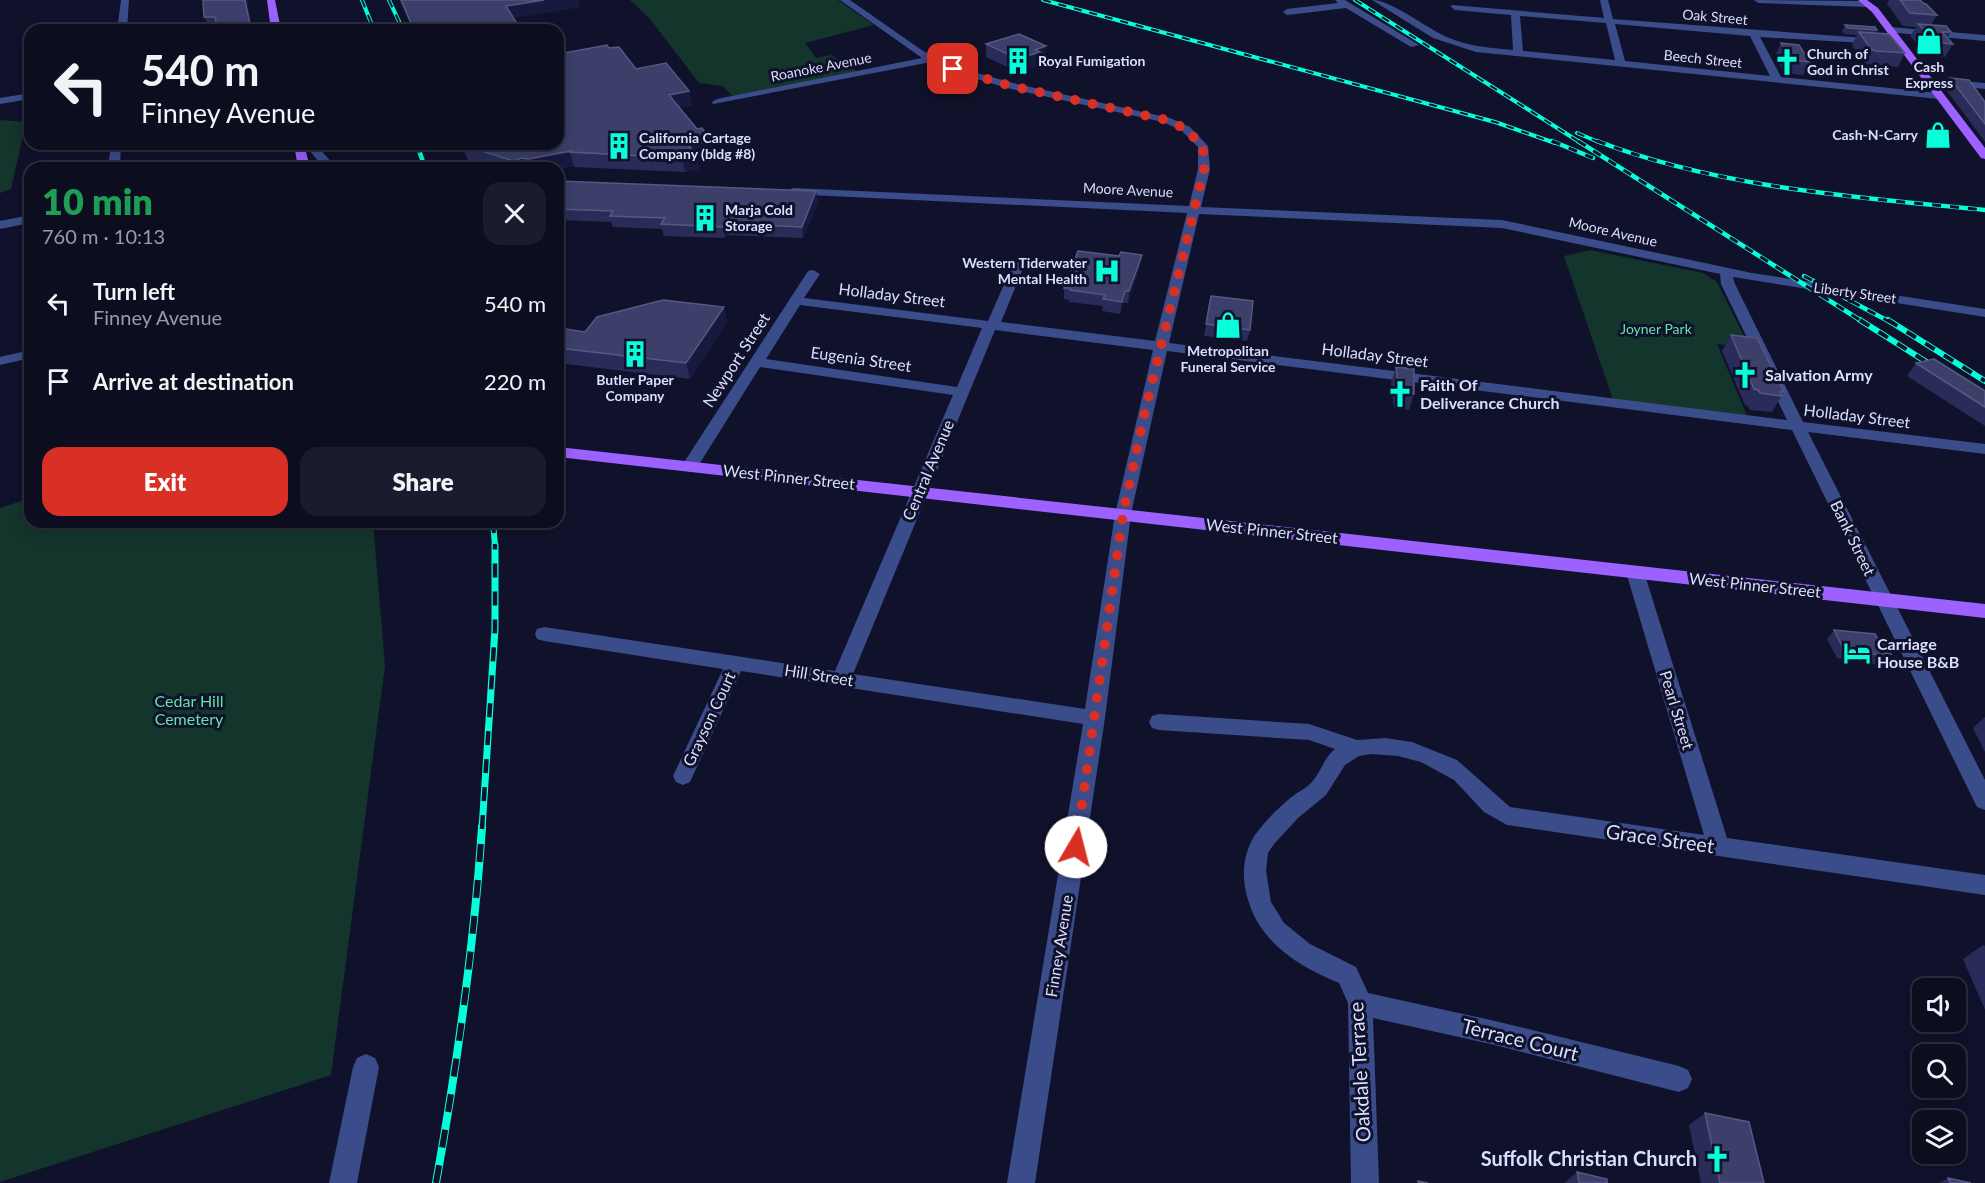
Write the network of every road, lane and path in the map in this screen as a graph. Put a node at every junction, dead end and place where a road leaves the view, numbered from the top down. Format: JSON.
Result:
{"nodes":[{"id":1,"x":125,"y":0,"type":"edge"},
{"id":2,"x":271,"y":0,"type":"edge"},
{"id":3,"x":844,"y":0,"type":"edge"},
{"id":4,"x":1377,"y":0,"type":"edge"},
{"id":5,"x":1604,"y":0,"type":"edge"},
{"id":6,"x":1758,"y":0,"type":"edge"},
{"id":7,"x":1343,"y":2,"type":"edge"},
{"id":8,"x":1865,"y":2,"type":"edge"},
{"id":9,"x":1455,"y":7,"type":"dead end"},
{"id":10,"x":1287,"y":12,"type":"dead end"},
{"id":11,"x":1515,"y":12,"type":"junction"},
{"id":12,"x":1609,"y":21,"type":"junction"},
{"id":13,"x":123,"y":24,"type":"edge"},
{"id":14,"x":275,"y":24,"type":"edge"},
{"id":15,"x":1890,"y":30,"type":"junction"},
{"id":16,"x":1754,"y":34,"type":"junction"},
{"id":17,"x":1985,"y":38,"type":"edge"},
{"id":18,"x":1900,"y":44,"type":"junction"},
{"id":19,"x":1414,"y":45,"type":"dead end"},
{"id":20,"x":1518,"y":54,"type":"junction"},
{"id":21,"x":931,"y":59,"type":"junction"},
{"id":22,"x":1621,"y":64,"type":"junction"},
{"id":23,"x":1777,"y":80,"type":"junction"},
{"id":24,"x":1929,"y":81,"type":"junction"},
{"id":25,"x":1985,"y":87,"type":"edge"},
{"id":26,"x":1939,"y":96,"type":"junction"},
{"id":27,"x":24,"y":97,"type":"edge"},
{"id":28,"x":0,"y":101,"type":"edge"},
{"id":29,"x":717,"y":102,"type":"dead end"},
{"id":30,"x":1981,"y":146,"type":"edge"},
{"id":31,"x":313,"y":150,"type":"edge"},
{"id":32,"x":1985,"y":156,"type":"edge"},
{"id":33,"x":324,"y":162,"type":"edge"},
{"id":34,"x":786,"y":191,"type":"edge"},
{"id":35,"x":1195,"y":208,"type":"junction"},
{"id":36,"x":24,"y":220,"type":"edge"},
{"id":37,"x":0,"y":225,"type":"edge"},
{"id":38,"x":1019,"y":264,"type":"dead end"},
{"id":39,"x":1726,"y":272,"type":"junction"},
{"id":40,"x":813,"y":273,"type":"dead end"},
{"id":41,"x":795,"y":301,"type":"junction"},
{"id":42,"x":1985,"y":313,"type":"edge"},
{"id":43,"x":990,"y":325,"type":"junction"},
{"id":44,"x":1161,"y":346,"type":"junction"},
{"id":45,"x":24,"y":355,"type":"edge"},
{"id":46,"x":0,"y":361,"type":"edge"},
{"id":47,"x":756,"y":363,"type":"junction"},
{"id":48,"x":962,"y":392,"type":"junction"},
{"id":49,"x":1800,"y":428,"type":"junction"},
{"id":50,"x":1985,"y":449,"type":"edge"},
{"id":51,"x":564,"y":453,"type":"edge"},
{"id":52,"x":689,"y":467,"type":"junction"},
{"id":53,"x":919,"y":491,"type":"junction"},
{"id":54,"x":1123,"y":514,"type":"junction"},
{"id":55,"x":1635,"y":572,"type":"junction"},
{"id":56,"x":1883,"y":599,"type":"junction"},
{"id":57,"x":1985,"y":611,"type":"edge"},
{"id":58,"x":544,"y":634,"type":"dead end"},
{"id":59,"x":736,"y":662,"type":"junction"},
{"id":60,"x":842,"y":678,"type":"junction"},
{"id":61,"x":1095,"y":718,"type":"junction"},
{"id":62,"x":1160,"y":722,"type":"dead end"},
{"id":63,"x":1356,"y":748,"type":"junction"},
{"id":64,"x":683,"y":776,"type":"dead end"},
{"id":65,"x":1985,"y":801,"type":"edge"},
{"id":66,"x":1719,"y":847,"type":"junction"},
{"id":67,"x":1985,"y":885,"type":"edge"},
{"id":68,"x":1360,"y":1003,"type":"junction"},
{"id":69,"x":366,"y":1067,"type":"dead end"},
{"id":70,"x":1679,"y":1079,"type":"dead end"},
{"id":71,"x":343,"y":1183,"type":"edge"},
{"id":72,"x":1021,"y":1183,"type":"edge"},
{"id":73,"x":1365,"y":1183,"type":"edge"}],
"edges":[{"from":1,"to":13,"type":"street"},
{"from":2,"to":14,"type":"main road"},
{"from":3,"to":21,"type":"street","name":"Finney Avenue"},
{"from":4,"to":20,"type":"street","name":"Beech Street"},
{"from":5,"to":12,"type":"street"},
{"from":6,"to":8,"type":"street"},
{"from":7,"to":10,"type":"street"},
{"from":7,"to":19,"type":"street"},
{"from":8,"to":15,"type":"main road"},
{"from":9,"to":11,"type":"street","name":"Oak Street"},
{"from":11,"to":12,"type":"street","name":"Oak Street"},
{"from":11,"to":20,"type":"street"},
{"from":12,"to":16,"type":"street","name":"Oak Street"},
{"from":12,"to":22,"type":"street"},
{"from":15,"to":17,"type":"street"},
{"from":15,"to":18,"type":"main road"},
{"from":16,"to":18,"type":"street","name":"Oak Street"},
{"from":16,"to":23,"type":"street"},
{"from":18,"to":24,"type":"main road"},
{"from":20,"to":22,"type":"street","name":"Beech Street"},
{"from":21,"to":29,"type":"street","name":"Roanoke Avenue"},
{"from":21,"to":35,"type":"street","name":"Finney Avenue"},
{"from":22,"to":23,"type":"street","name":"Beech Street"},
{"from":23,"to":26,"type":"street","name":"Beech Street"},
{"from":24,"to":25,"type":"street"},
{"from":24,"to":26,"type":"main road"},
{"from":26,"to":30,"type":"main road"},
{"from":27,"to":28,"type":"street"},
{"from":30,"to":32,"type":"main road"},
{"from":31,"to":33,"type":"street"},
{"from":34,"to":35,"type":"street","name":"Moore Avenue"},
{"from":35,"to":39,"type":"street","name":"Moore Avenue"},
{"from":35,"to":44,"type":"street","name":"Finney Avenue"},
{"from":36,"to":37,"type":"street"},
{"from":38,"to":43,"type":"street","name":"Central Avenue"},
{"from":39,"to":42,"type":"street","name":"Liberty Street"},
{"from":39,"to":49,"type":"street","name":"Bank Street"},
{"from":40,"to":41,"type":"street","name":"Newport Street"},
{"from":41,"to":43,"type":"street","name":"Holladay Street"},
{"from":41,"to":47,"type":"street","name":"Newport Street"},
{"from":43,"to":44,"type":"street","name":"Holladay Street"},
{"from":43,"to":48,"type":"street","name":"Central Avenue"},
{"from":44,"to":49,"type":"street","name":"Holladay Street"},
{"from":44,"to":54,"type":"street","name":"Finney Avenue"},
{"from":45,"to":46,"type":"street"},
{"from":47,"to":48,"type":"street","name":"Eugenia Street"},
{"from":47,"to":52,"type":"street","name":"Newport Street"},
{"from":48,"to":53,"type":"street","name":"Central Avenue"},
{"from":49,"to":50,"type":"street","name":"Holladay Street"},
{"from":49,"to":56,"type":"street","name":"Bank Street"},
{"from":51,"to":52,"type":"main road","name":"West Pinner Street"},
{"from":52,"to":53,"type":"main road","name":"West Pinner Street"},
{"from":53,"to":54,"type":"main road","name":"West Pinner Street"},
{"from":53,"to":60,"type":"street","name":"Central Avenue"},
{"from":54,"to":55,"type":"main road","name":"West Pinner Street"},
{"from":54,"to":61,"type":"street","name":"Finney Avenue"},
{"from":55,"to":56,"type":"main road","name":"West Pinner Street"},
{"from":55,"to":66,"type":"street","name":"Pearl Street"},
{"from":56,"to":57,"type":"main road","name":"West Pinner Street"},
{"from":56,"to":65,"type":"street","name":"Bank Street"},
{"from":58,"to":59,"type":"street","name":"Hill Street"},
{"from":59,"to":60,"type":"street","name":"Hill Street"},
{"from":59,"to":64,"type":"street","name":"Grayson Court"},
{"from":60,"to":61,"type":"street","name":"Hill Street"},
{"from":61,"to":72,"type":"street","name":"Finney Avenue"},
{"from":62,"to":63,"type":"street"},
{"from":63,"to":66,"type":"street","name":"Grace Street"},
{"from":63,"to":68,"type":"street","name":"Oakdale Terrace"},
{"from":66,"to":67,"type":"street","name":"Grace Street"},
{"from":68,"to":70,"type":"street","name":"Terrace Court"},
{"from":68,"to":73,"type":"street","name":"Oakdale Terrace"},
{"from":69,"to":71,"type":"street"}]}
